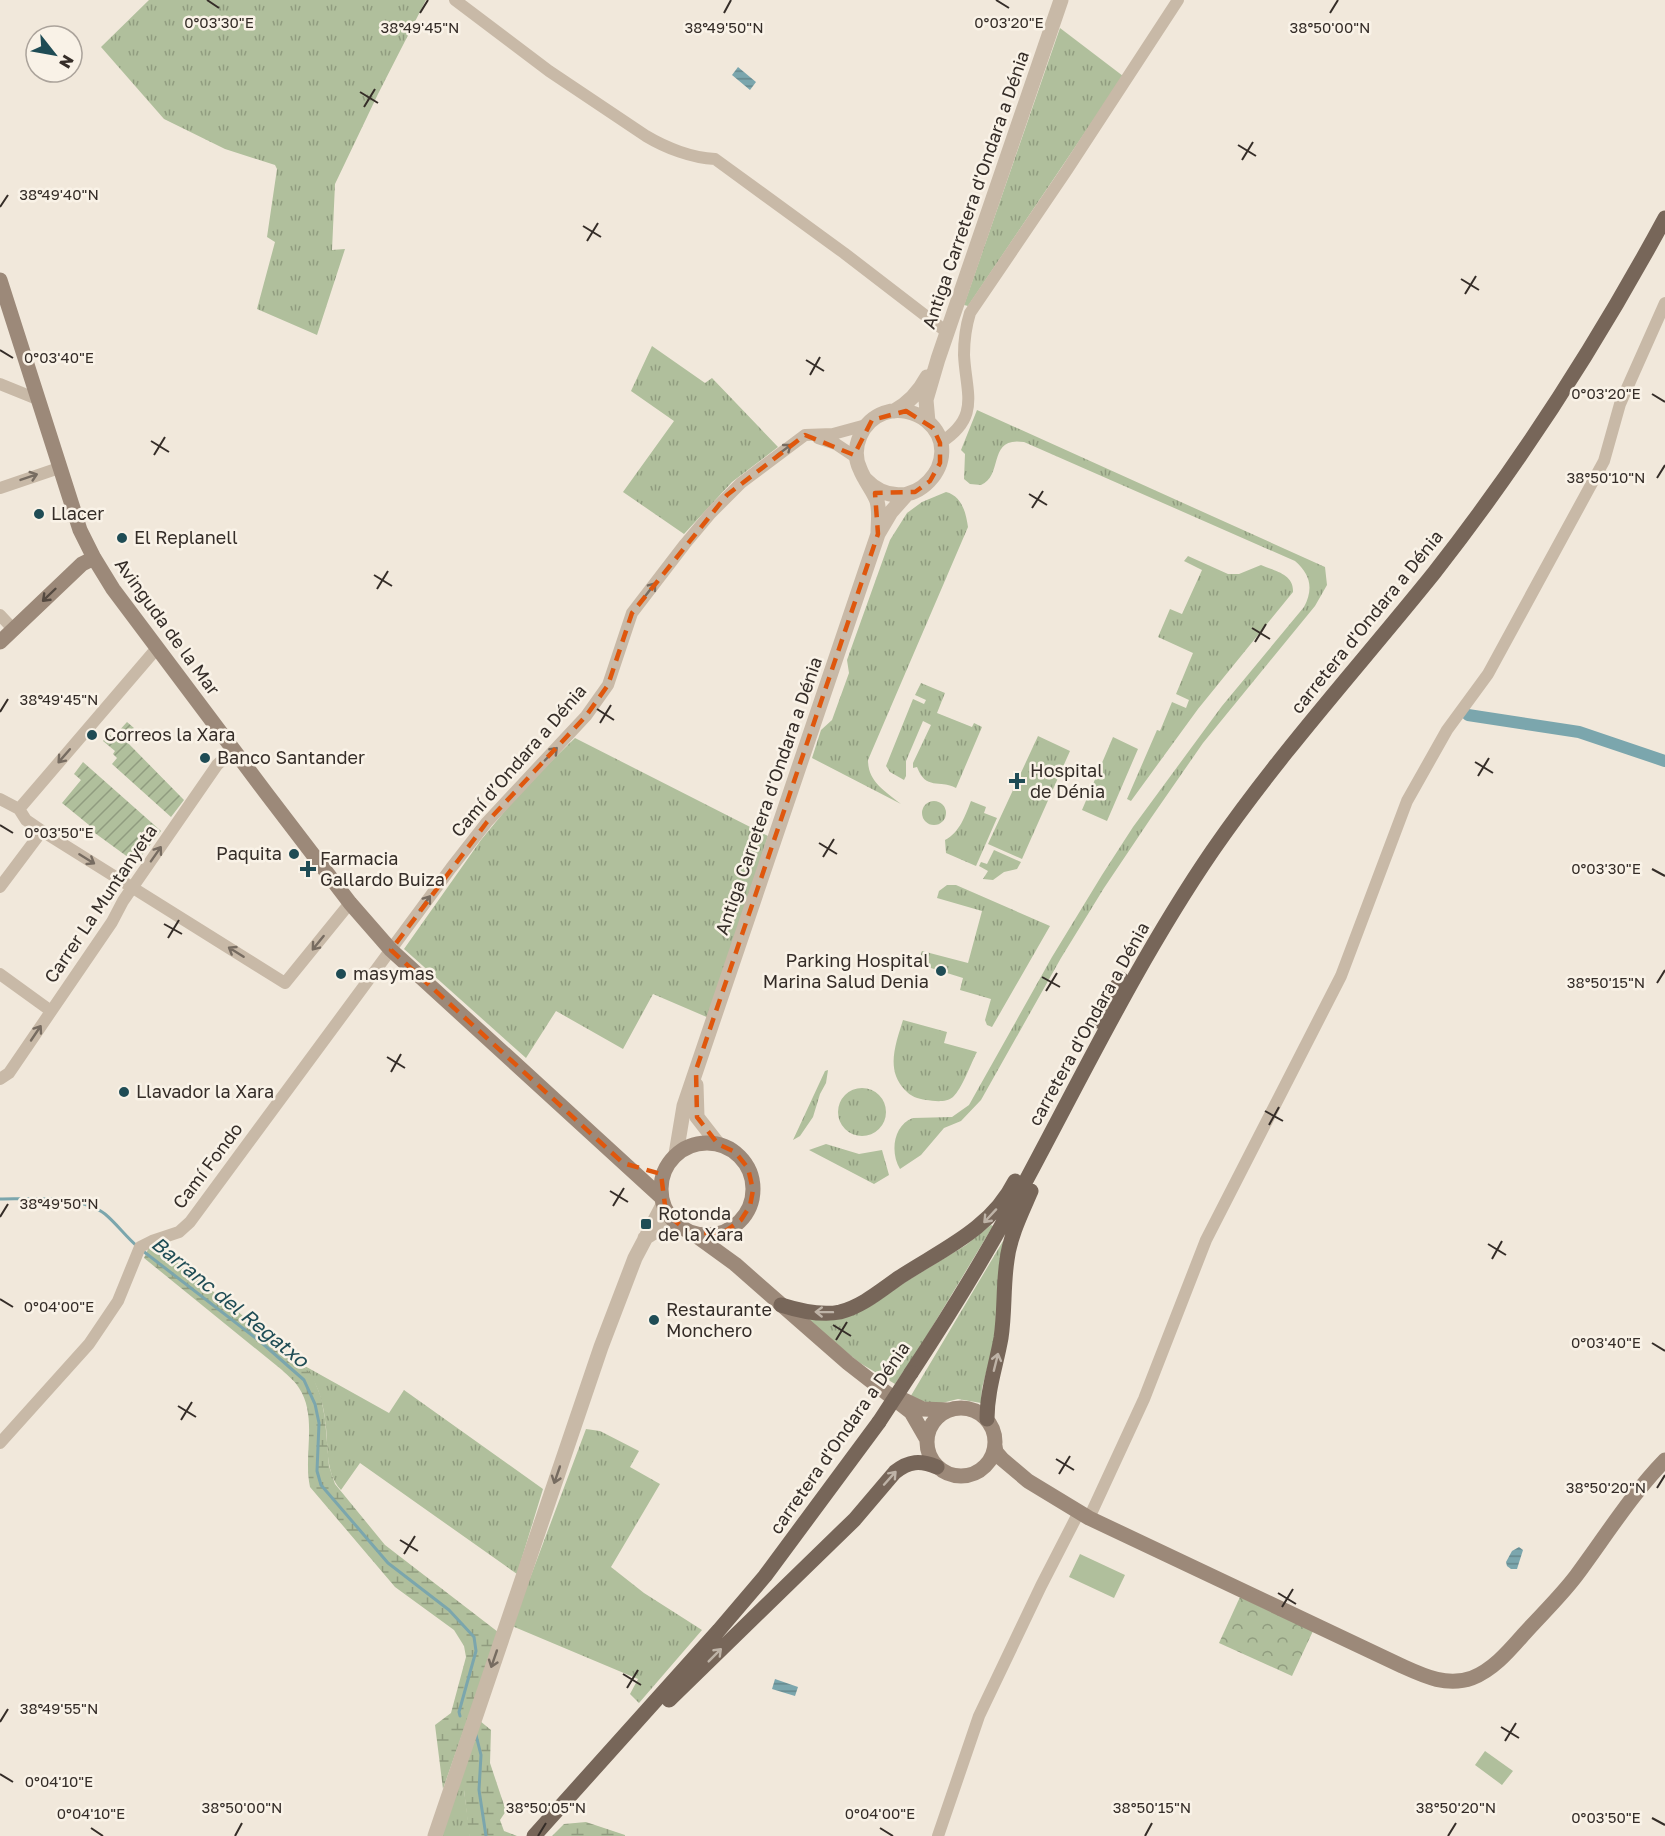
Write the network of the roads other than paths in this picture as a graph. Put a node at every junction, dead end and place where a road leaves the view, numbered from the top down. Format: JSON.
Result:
{"nodes":[{"id":1,"x":455,"y":0,"type":"edge"},
{"id":2,"x":1061,"y":0,"type":"edge"},
{"id":3,"x":1178,"y":0,"type":"edge"},
{"id":4,"x":1665,"y":218,"type":"edge"},
{"id":5,"x":0,"y":280,"type":"edge"},
{"id":6,"x":1665,"y":303,"type":"edge"},
{"id":7,"x":948,"y":333,"type":"junction"},
{"id":8,"x":938,"y":359,"type":"junction"},
{"id":9,"x":0,"y":384,"type":"edge"},
{"id":10,"x":37,"y":399,"type":"junction"},
{"id":11,"x":894,"y":411,"type":"junction"},
{"id":12,"x":928,"y":422,"type":"junction"},
{"id":13,"x":866,"y":425,"type":"junction"},
{"id":14,"x":805,"y":435,"type":"junction"},
{"id":15,"x":940,"y":443,"type":"junction"},
{"id":16,"x":856,"y":458,"type":"junction"},
{"id":17,"x":59,"y":468,"type":"junction"},
{"id":18,"x":865,"y":479,"type":"junction"},
{"id":19,"x":1,"y":486,"type":"edge"},
{"id":20,"x":907,"y":495,"type":"junction"},
{"id":21,"x":878,"y":534,"type":"junction"},
{"id":22,"x":94,"y":558,"type":"junction"},
{"id":23,"x":0,"y":615,"type":"edge"},
{"id":24,"x":14,"y":630,"type":"junction"},
{"id":25,"x":0,"y":642,"type":"edge"},
{"id":26,"x":157,"y":648,"type":"junction"},
{"id":27,"x":233,"y":750,"type":"junction"},
{"id":28,"x":1279,"y":762,"type":"junction"},
{"id":29,"x":0,"y":799,"type":"edge"},
{"id":30,"x":19,"y":809,"type":"junction"},
{"id":31,"x":42,"y":831,"type":"junction"},
{"id":32,"x":0,"y":887,"type":"edge"},
{"id":33,"x":132,"y":888,"type":"junction"},
{"id":34,"x":351,"y":903,"type":"junction"},
{"id":35,"x":1171,"y":915,"type":"junction"},
{"id":36,"x":391,"y":950,"type":"junction"},
{"id":37,"x":0,"y":974,"type":"edge"},
{"id":38,"x":51,"y":1011,"type":"junction"},
{"id":39,"x":696,"y":1070,"type":"junction"},
{"id":40,"x":0,"y":1079,"type":"edge"},
{"id":41,"x":718,"y":1144,"type":"junction"},
{"id":42,"x":676,"y":1154,"type":"junction"},
{"id":43,"x":623,"y":1164,"type":"junction"},
{"id":44,"x":666,"y":1167,"type":"junction"},
{"id":45,"x":662,"y":1201,"type":"junction"},
{"id":46,"x":678,"y":1226,"type":"junction"},
{"id":47,"x":735,"y":1226,"type":"junction"},
{"id":48,"x":695,"y":1235,"type":"junction"},
{"id":49,"x":643,"y":1240,"type":"junction"},
{"id":50,"x":735,"y":1264,"type":"junction"},
{"id":51,"x":781,"y":1305,"type":"junction"},
{"id":52,"x":883,"y":1389,"type":"junction"},
{"id":53,"x":948,"y":1410,"type":"junction"},
{"id":54,"x":987,"y":1419,"type":"junction"},
{"id":55,"x":926,"y":1438,"type":"junction"},
{"id":56,"x":0,"y":1443,"type":"edge"},
{"id":57,"x":995,"y":1446,"type":"junction"},
{"id":58,"x":1665,"y":1460,"type":"edge"},
{"id":59,"x":936,"y":1467,"type":"junction"},
{"id":60,"x":979,"y":1471,"type":"junction"},
{"id":61,"x":1028,"y":1481,"type":"junction"},
{"id":62,"x":1084,"y":1515,"type":"junction"},
{"id":63,"x":554,"y":1812,"type":"junction"},
{"id":64,"x":435,"y":1836,"type":"edge"},
{"id":65,"x":534,"y":1836,"type":"edge"},
{"id":66,"x":938,"y":1836,"type":"edge"}],
"edges":[{"from":1,"to":7,"type":"street"},
{"from":2,"to":7,"type":"street","name":"Antiga Carretera d'Ondara a Dénia"},
{"from":3,"to":15,"type":"street"},
{"from":4,"to":28,"type":"main road","name":"carretera d'Ondara a Dénia"},
{"from":5,"to":10,"type":"main road","name":"Avinguda de la Mar"},
{"from":6,"to":62,"type":"street"},
{"from":7,"to":8,"type":"street","name":"Antiga Carretera d'Ondara a Dénia"},
{"from":8,"to":11,"type":"street","name":"Antiga Carretera d'Ondara a Dénia"},
{"from":8,"to":12,"type":"street","name":"Antiga Carretera d'Ondara a Dénia"},
{"from":9,"to":10,"type":"street"},
{"from":10,"to":17,"type":"main road","name":"Avinguda de la Mar"},
{"from":11,"to":12,"type":"street"},
{"from":11,"to":13,"type":"street"},
{"from":12,"to":15,"type":"street"},
{"from":13,"to":14,"type":"street"},
{"from":13,"to":16,"type":"street"},
{"from":14,"to":16,"type":"street"},
{"from":36,"to":14,"type":"street","name":"Camí d’Ondara a Dénia","one_way":true},
{"from":15,"to":20,"type":"street"},
{"from":16,"to":18,"type":"street"},
{"from":19,"to":17,"type":"street","one_way":true},
{"from":17,"to":22,"type":"main road","name":"Avinguda de la Mar"},
{"from":18,"to":20,"type":"street"},
{"from":18,"to":21,"type":"street","name":"Antiga Carretera d'Ondara a Dénia"},
{"from":20,"to":21,"type":"street","name":"Antiga Carretera d'Ondara a Dénia"},
{"from":21,"to":39,"type":"street","name":"Antiga Carretera d'Ondara a Dénia"},
{"from":22,"to":24,"type":"main road","one_way":true},
{"from":22,"to":26,"type":"main road","name":"Avinguda de la Mar"},
{"from":23,"to":24,"type":"street"},
{"from":24,"to":25,"type":"main road"},
{"from":26,"to":27,"type":"main road","name":"Avinguda de la Mar"},
{"from":26,"to":30,"type":"street","one_way":true},
{"from":33,"to":27,"type":"street","name":"Carrer La Muntanyeta","one_way":true},
{"from":27,"to":34,"type":"main road","name":"Avinguda de la Mar"},
{"from":28,"to":35,"type":"main road","name":"carretera d'Ondara a Dénia"},
{"from":28,"to":51,"type":"main road","one_way":true},
{"from":29,"to":30,"type":"street"},
{"from":30,"to":31,"type":"street"},
{"from":31,"to":32,"type":"street"},
{"from":31,"to":33,"type":"street","one_way":true},
{"from":34,"to":33,"type":"street","one_way":true},
{"from":33,"to":38,"type":"street","name":"Carrer La Muntanyeta"},
{"from":34,"to":36,"type":"main road","name":"Avinguda de la Mar"},
{"from":54,"to":35,"type":"main road","one_way":true},
{"from":35,"to":63,"type":"main road","name":"carretera d'Ondara a Dénia","bridge":true},
{"from":36,"to":43,"type":"main road","name":"Avinguda de la Mar"},
{"from":36,"to":56,"type":"street","name":"Camí Fondo"},
{"from":37,"to":38,"type":"street"},
{"from":40,"to":38,"type":"street","name":"Carrer La Muntanyeta","one_way":true},
{"from":39,"to":41,"type":"street","name":"Antiga Carretera d'Ondara a Dénia"},
{"from":39,"to":42,"type":"street","name":"Antiga Carretera d'Ondara a Dénia"},
{"from":41,"to":42,"type":"main road"},
{"from":41,"to":47,"type":"main road"},
{"from":42,"to":44,"type":"main road"},
{"from":43,"to":44,"type":"main road"},
{"from":43,"to":45,"type":"main road","name":"Avinguda de la Mar"},
{"from":44,"to":45,"type":"main road"},
{"from":45,"to":46,"type":"main road"},
{"from":45,"to":49,"type":"street"},
{"from":46,"to":48,"type":"main road"},
{"from":46,"to":49,"type":"street"},
{"from":47,"to":48,"type":"main road"},
{"from":47,"to":50,"type":"main road"},
{"from":48,"to":50,"type":"main road"},
{"from":49,"to":64,"type":"street","one_way":true},
{"from":50,"to":51,"type":"main road"},
{"from":51,"to":52,"type":"main road"},
{"from":52,"to":53,"type":"main road"},
{"from":52,"to":55,"type":"main road"},
{"from":53,"to":54,"type":"main road"},
{"from":53,"to":55,"type":"main road"},
{"from":54,"to":57,"type":"main road"},
{"from":55,"to":59,"type":"main road"},
{"from":57,"to":60,"type":"main road"},
{"from":57,"to":61,"type":"main road"},
{"from":58,"to":62,"type":"main road"},
{"from":59,"to":60,"type":"main road"},
{"from":63,"to":59,"type":"main road","one_way":true},
{"from":60,"to":61,"type":"main road"},
{"from":61,"to":62,"type":"main road"},
{"from":62,"to":66,"type":"street"},
{"from":63,"to":65,"type":"main road","name":"carretera d'Ondara a Dénia"}]}
